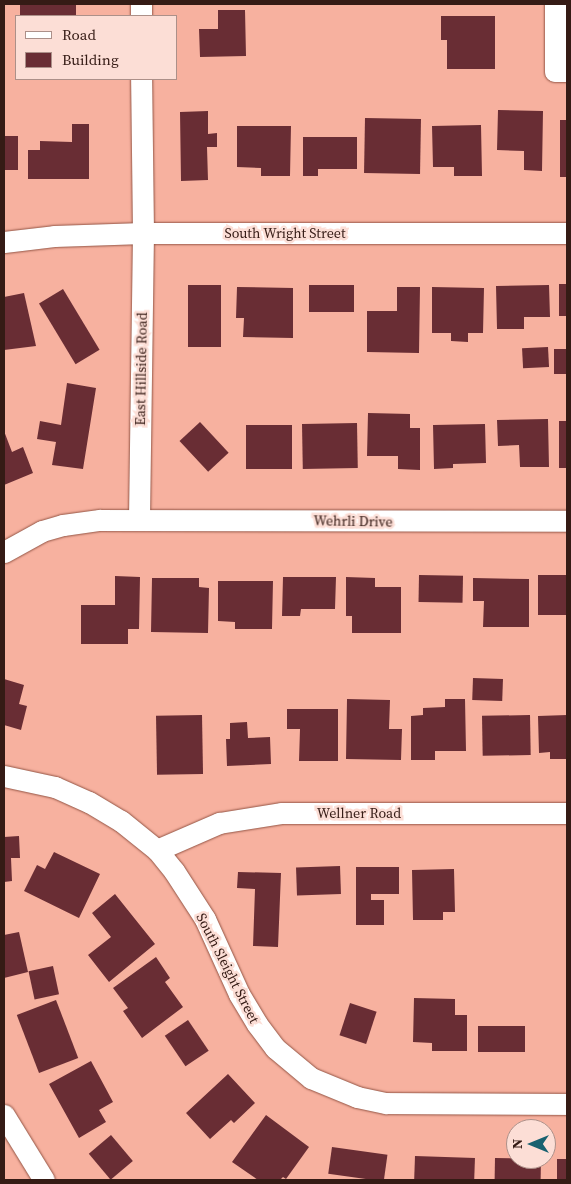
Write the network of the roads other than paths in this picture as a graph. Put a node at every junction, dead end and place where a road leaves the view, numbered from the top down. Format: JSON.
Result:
{"nodes":[{"id":1,"x":555,"y":4,"type":"edge"},
{"id":2,"x":561,"y":71,"type":"edge"},
{"id":3,"x":142,"y":80,"type":"edge"},
{"id":4,"x":142,"y":233,"type":"junction"},
{"id":5,"x":567,"y":233,"type":"edge"},
{"id":6,"x":4,"y":242,"type":"edge"},
{"id":7,"x":138,"y":519,"type":"junction"},
{"id":8,"x":567,"y":521,"type":"edge"},
{"id":9,"x":4,"y":552,"type":"edge"},
{"id":10,"x":4,"y":776,"type":"edge"},
{"id":11,"x":567,"y":813,"type":"edge"},
{"id":12,"x":157,"y":850,"type":"junction"},
{"id":13,"x":567,"y":1104,"type":"edge"},
{"id":14,"x":4,"y":1115,"type":"edge"},
{"id":15,"x":44,"y":1180,"type":"edge"}],
"edges":[{"from":1,"to":2,"type":"street"},
{"from":3,"to":4,"type":"street","name":"East Hillside Road"},
{"from":4,"to":5,"type":"street","name":"South Wright Street"},
{"from":4,"to":6,"type":"street","name":"South Wright Street"},
{"from":4,"to":7,"type":"street","name":"East Hillside Road"},
{"from":7,"to":8,"type":"street","name":"Wehrli Drive"},
{"from":7,"to":9,"type":"street"},
{"from":10,"to":12,"type":"street","name":"South Sleight Street"},
{"from":11,"to":12,"type":"street","name":"Wellner Road"},
{"from":12,"to":13,"type":"street","name":"South Sleight Street"},
{"from":14,"to":15,"type":"street"}]}
